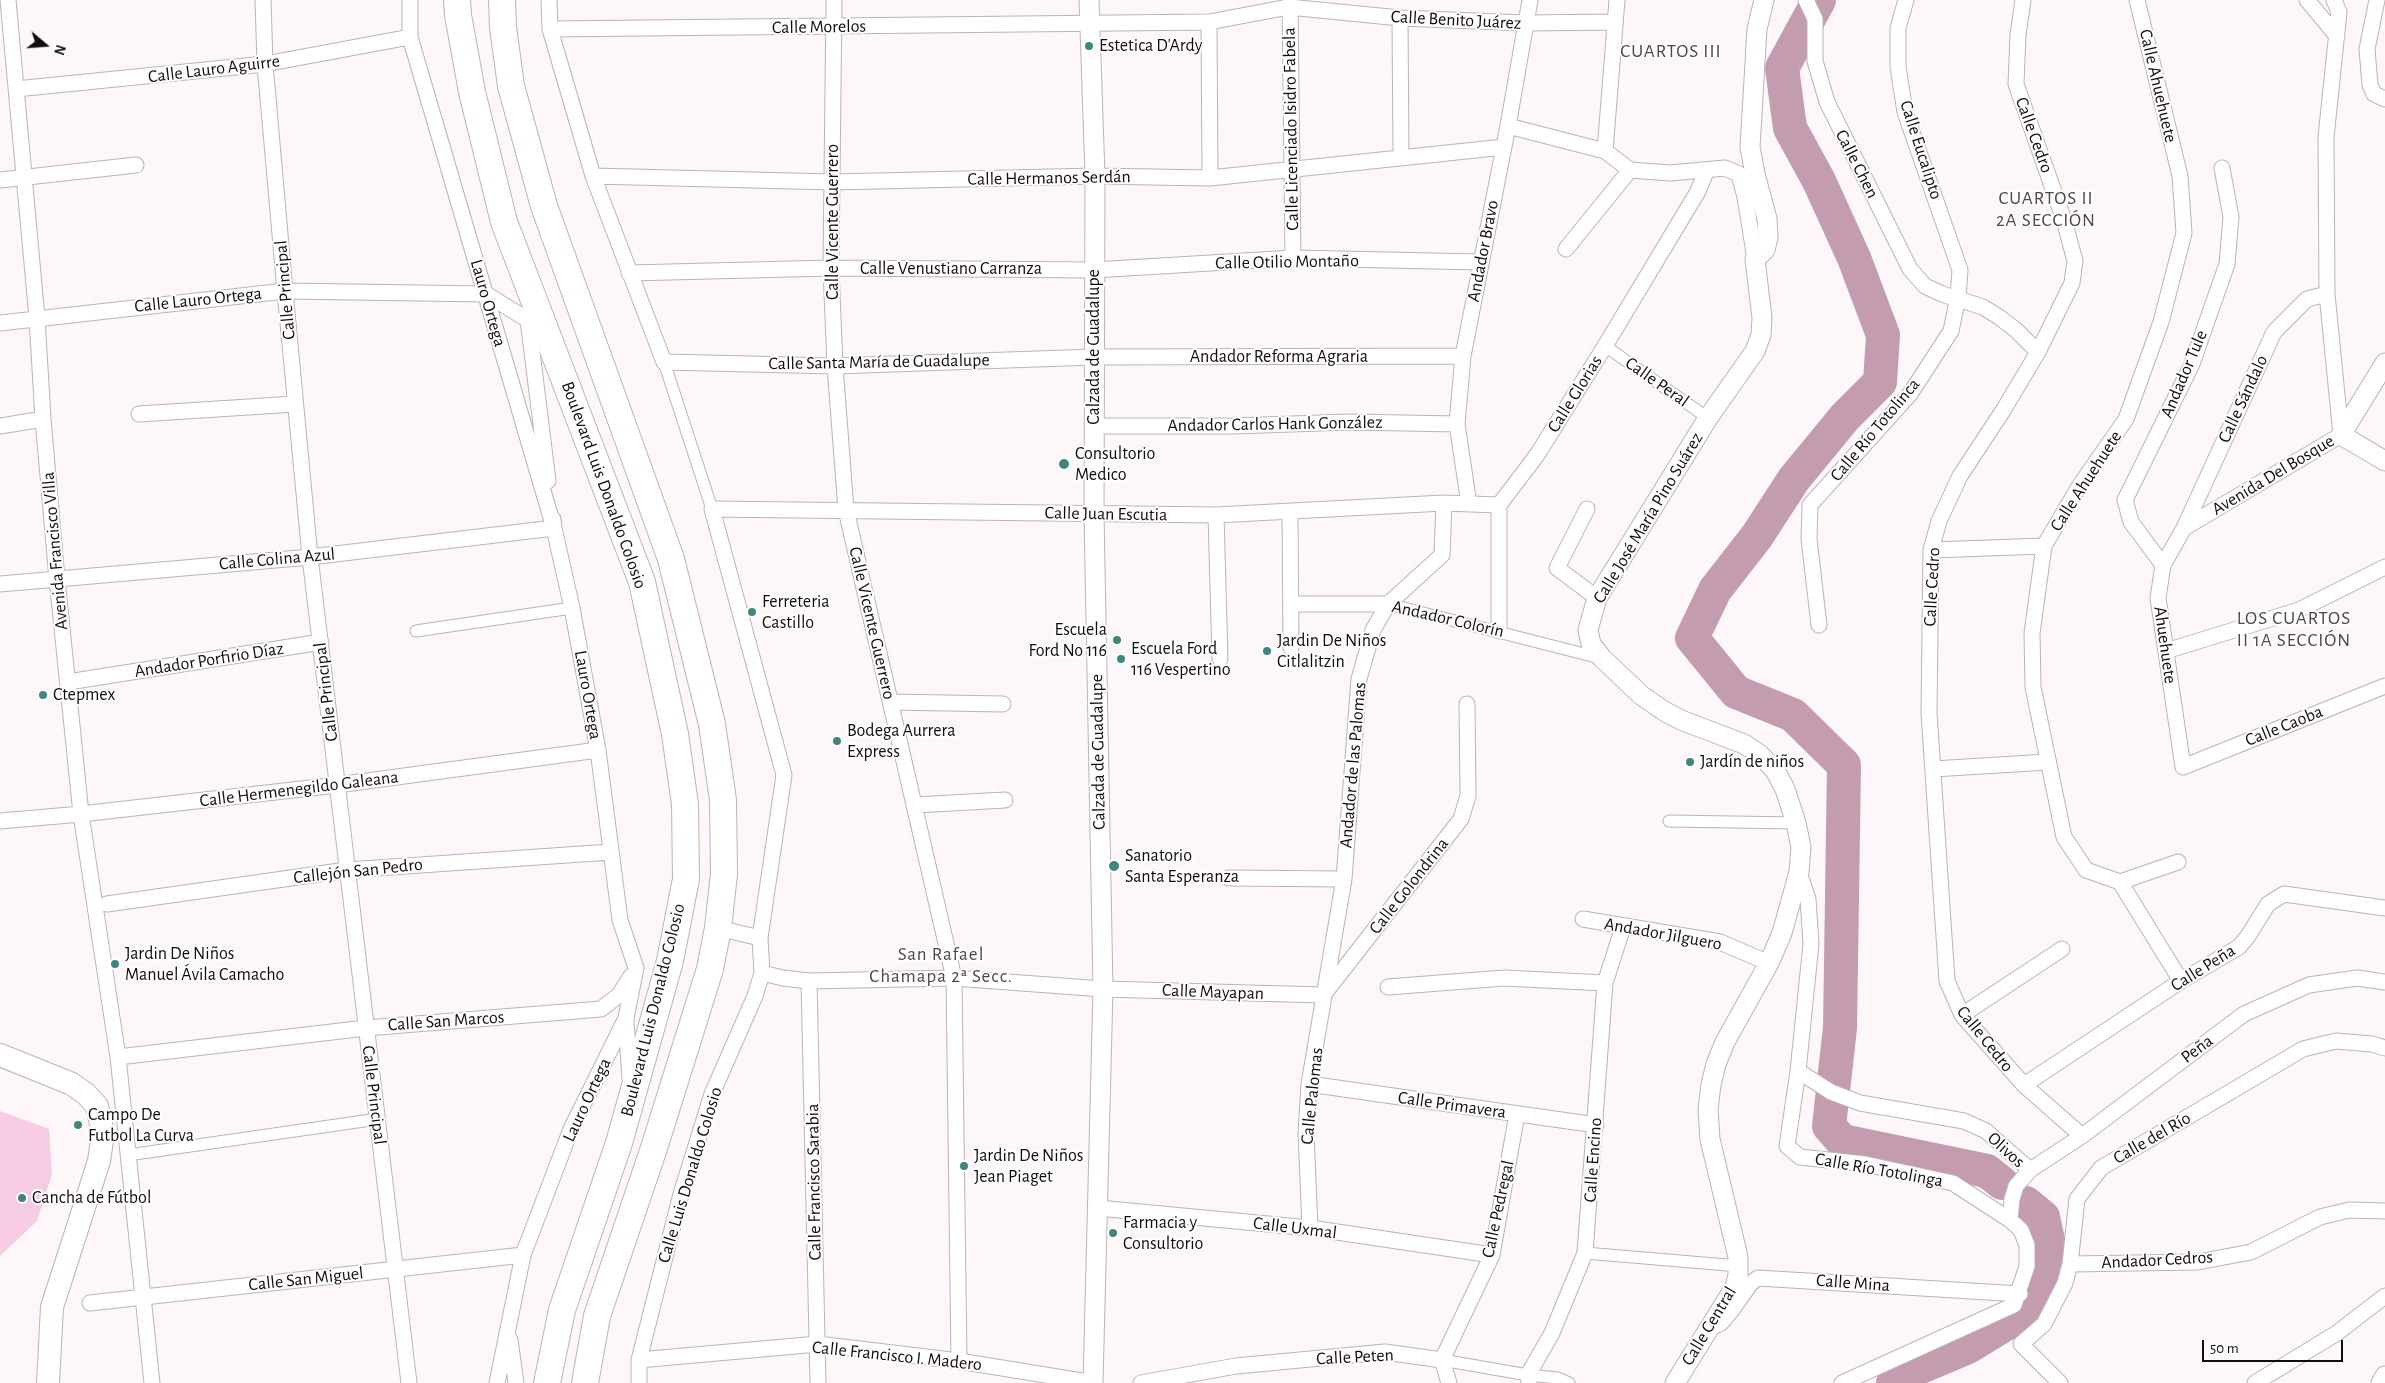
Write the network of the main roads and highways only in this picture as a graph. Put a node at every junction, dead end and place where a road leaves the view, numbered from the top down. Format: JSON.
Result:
{"nodes":[{"id":1,"x":502,"y":0,"type":"edge"},
{"id":2,"x":455,"y":5,"type":"edge"},
{"id":3,"x":0,"y":1055,"type":"edge"},
{"id":4,"x":48,"y":1383,"type":"edge"},
{"id":5,"x":547,"y":1383,"type":"edge"},
{"id":6,"x":585,"y":1383,"type":"edge"}],
"edges":[{"from":1,"to":6,"type":"highway","name":"Boulevard Luis Donaldo Colosio"},
{"from":2,"to":5,"type":"highway","name":"Boulevard Luis Donaldo Colosio"},
{"from":3,"to":4,"type":"main road"}]}
